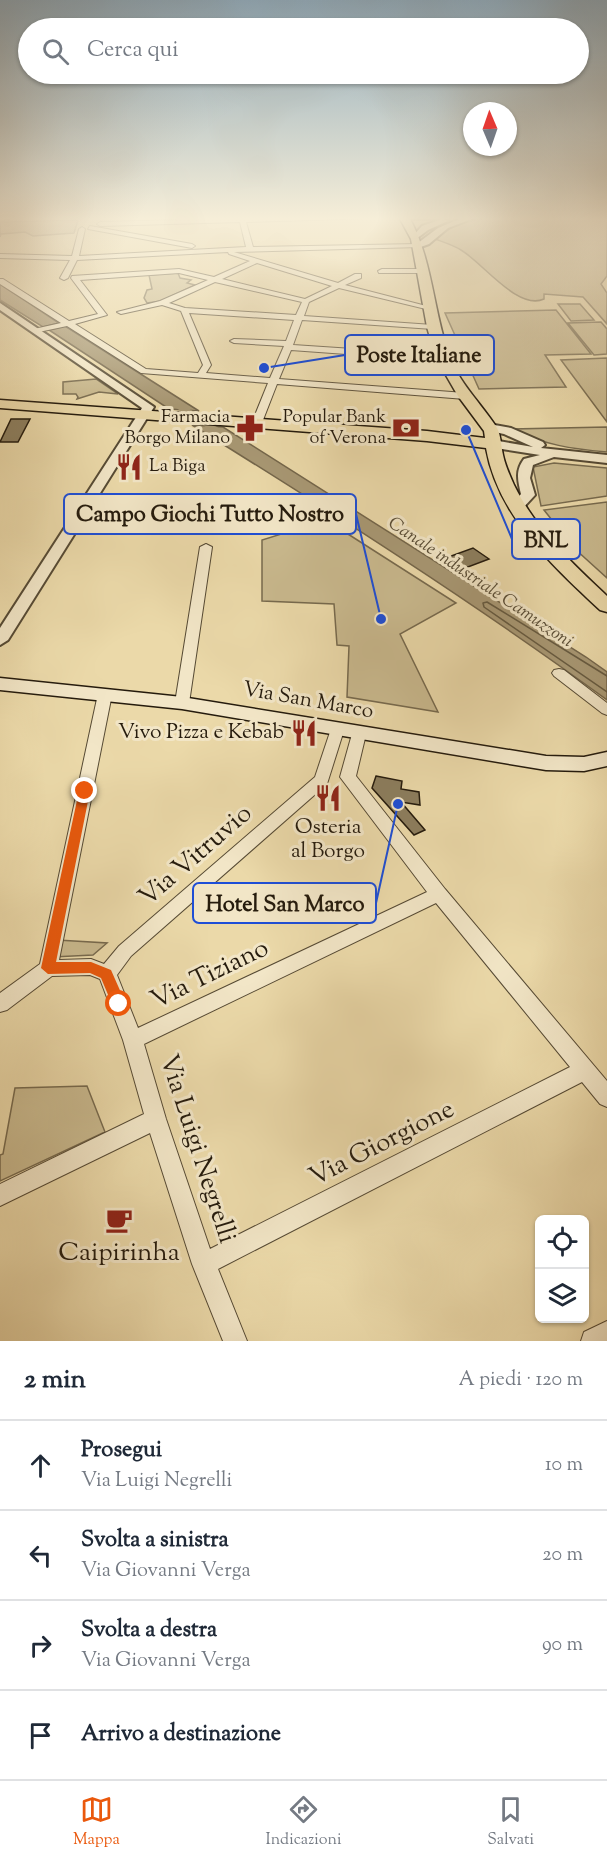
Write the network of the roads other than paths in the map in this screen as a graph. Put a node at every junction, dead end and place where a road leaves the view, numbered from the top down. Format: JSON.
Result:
{"nodes":[{"id":1,"x":76,"y":280,"type":"edge"},
{"id":2,"x":215,"y":280,"type":"edge"},
{"id":3,"x":218,"y":280,"type":"edge"},
{"id":4,"x":319,"y":280,"type":"edge"},
{"id":5,"x":350,"y":280,"type":"edge"},
{"id":6,"x":424,"y":280,"type":"edge"},
{"id":7,"x":0,"y":281,"type":"edge"},
{"id":8,"x":338,"y":285,"type":"junction"},
{"id":9,"x":306,"y":301,"type":"junction"},
{"id":10,"x":162,"y":303,"type":"junction"},
{"id":11,"x":0,"y":306,"type":"edge"},
{"id":12,"x":430,"y":308,"type":"junction"},
{"id":13,"x":184,"y":310,"type":"junction"},
{"id":14,"x":122,"y":312,"type":"dead end"},
{"id":15,"x":299,"y":318,"type":"junction"},
{"id":16,"x":65,"y":323,"type":"junction"},
{"id":17,"x":433,"y":327,"type":"junction"},
{"id":18,"x":39,"y":330,"type":"junction"},
{"id":19,"x":234,"y":341,"type":"dead end"},
{"id":20,"x":288,"y":345,"type":"junction"},
{"id":21,"x":442,"y":358,"type":"junction"},
{"id":22,"x":201,"y":375,"type":"junction"},
{"id":23,"x":274,"y":381,"type":"junction"},
{"id":24,"x":465,"y":396,"type":"junction"},
{"id":25,"x":1,"y":405,"type":"edge"},
{"id":26,"x":145,"y":413,"type":"junction"},
{"id":27,"x":216,"y":419,"type":"junction"},
{"id":28,"x":258,"y":420,"type":"junction"},
{"id":29,"x":280,"y":424,"type":"junction"},
{"id":30,"x":489,"y":428,"type":"junction"},
{"id":31,"x":493,"y":444,"type":"junction"},
{"id":32,"x":560,"y":455,"type":"junction"},
{"id":33,"x":607,"y":459,"type":"edge"},
{"id":34,"x":517,"y":506,"type":"junction"},
{"id":35,"x":206,"y":547,"type":"dead end"},
{"id":36,"x":607,"y":606,"type":"edge"},
{"id":37,"x":0,"y":640,"type":"edge"},
{"id":38,"x":559,"y":673,"type":"dead end"},
{"id":39,"x":0,"y":684,"type":"edge"},
{"id":40,"x":105,"y":694,"type":"junction"},
{"id":41,"x":182,"y":704,"type":"junction"},
{"id":42,"x":607,"y":710,"type":"edge"},
{"id":43,"x":337,"y":730,"type":"junction"},
{"id":44,"x":359,"y":734,"type":"junction"},
{"id":45,"x":607,"y":759,"type":"edge"},
{"id":46,"x":348,"y":777,"type":"junction"},
{"id":47,"x":322,"y":780,"type":"junction"},
{"id":48,"x":439,"y":894,"type":"junction"},
{"id":49,"x":48,"y":968,"type":"junction"},
{"id":50,"x":106,"y":974,"type":"junction"},
{"id":51,"x":0,"y":1004,"type":"edge"},
{"id":52,"x":133,"y":1040,"type":"junction"},
{"id":53,"x":585,"y":1070,"type":"junction"},
{"id":54,"x":607,"y":1097,"type":"edge"},
{"id":55,"x":156,"y":1119,"type":"junction"},
{"id":56,"x":0,"y":1195,"type":"edge"},
{"id":57,"x":204,"y":1264,"type":"junction"},
{"id":58,"x":607,"y":1333,"type":"edge"},
{"id":59,"x":235,"y":1341,"type":"edge"},
{"id":60,"x":593,"y":1341,"type":"edge"}],
"edges":[{"from":1,"to":16,"type":"street"},
{"from":2,"to":10,"type":"street"},
{"from":3,"to":9,"type":"street"},
{"from":4,"to":8,"type":"street"},
{"from":5,"to":8,"type":"street"},
{"from":6,"to":12,"type":"main road"},
{"from":7,"to":16,"type":"street"},
{"from":8,"to":9,"type":"street"},
{"from":8,"to":12,"type":"street"},
{"from":9,"to":15,"type":"street"},
{"from":10,"to":13,"type":"street"},
{"from":10,"to":14,"type":"street"},
{"from":11,"to":18,"type":"street"},
{"from":12,"to":17,"type":"main road"},
{"from":13,"to":15,"type":"street"},
{"from":13,"to":22,"type":"street"},
{"from":15,"to":17,"type":"street"},
{"from":15,"to":20,"type":"street"},
{"from":16,"to":18,"type":"street"},
{"from":16,"to":22,"type":"street"},
{"from":17,"to":21,"type":"main road"},
{"from":18,"to":26,"type":"street"},
{"from":19,"to":20,"type":"street"},
{"from":20,"to":21,"type":"street"},
{"from":20,"to":23,"type":"street"},
{"from":21,"to":24,"type":"main road"},
{"from":22,"to":23,"type":"street"},
{"from":23,"to":24,"type":"street"},
{"from":23,"to":28,"type":"street"},
{"from":24,"to":30,"type":"main road"},
{"from":25,"to":26,"type":"main road"},
{"from":26,"to":27,"type":"main road"},
{"from":26,"to":37,"type":"street"},
{"from":27,"to":28,"type":"main road"},
{"from":27,"to":29,"type":"main road"},
{"from":28,"to":29,"type":"main road"},
{"from":29,"to":31,"type":"main road"},
{"from":30,"to":31,"type":"main road"},
{"from":30,"to":32,"type":"street"},
{"from":31,"to":32,"type":"street"},
{"from":31,"to":34,"type":"main road"},
{"from":32,"to":33,"type":"street"},
{"from":32,"to":34,"type":"street"},
{"from":34,"to":36,"type":"main road"},
{"from":35,"to":41,"type":"street"},
{"from":38,"to":42,"type":"street"},
{"from":39,"to":40,"type":"main road","name":"Via San Marco"},
{"from":40,"to":41,"type":"main road","name":"Via San Marco"},
{"from":40,"to":49,"type":"street"},
{"from":41,"to":43,"type":"main road","name":"Via San Marco"},
{"from":43,"to":44,"type":"main road","name":"Via San Marco"},
{"from":43,"to":47,"type":"street"},
{"from":44,"to":45,"type":"main road","name":"Via San Marco"},
{"from":44,"to":46,"type":"street"},
{"from":46,"to":47,"type":"street"},
{"from":46,"to":48,"type":"street"},
{"from":47,"to":50,"type":"street","name":"Via Vitruvio"},
{"from":48,"to":52,"type":"street","name":"Via Tiziano"},
{"from":48,"to":53,"type":"street"},
{"from":49,"to":50,"type":"street"},
{"from":49,"to":51,"type":"street"},
{"from":50,"to":52,"type":"street","name":"Via Luigi Negrelli"},
{"from":52,"to":55,"type":"street","name":"Via Luigi Negrelli"},
{"from":53,"to":54,"type":"street"},
{"from":53,"to":57,"type":"street","name":"Via Giorgione"},
{"from":55,"to":56,"type":"street"},
{"from":55,"to":57,"type":"street","name":"Via Luigi Negrelli"},
{"from":57,"to":59,"type":"street","name":"Via Luigi Negrelli"},
{"from":58,"to":60,"type":"street"}]}
